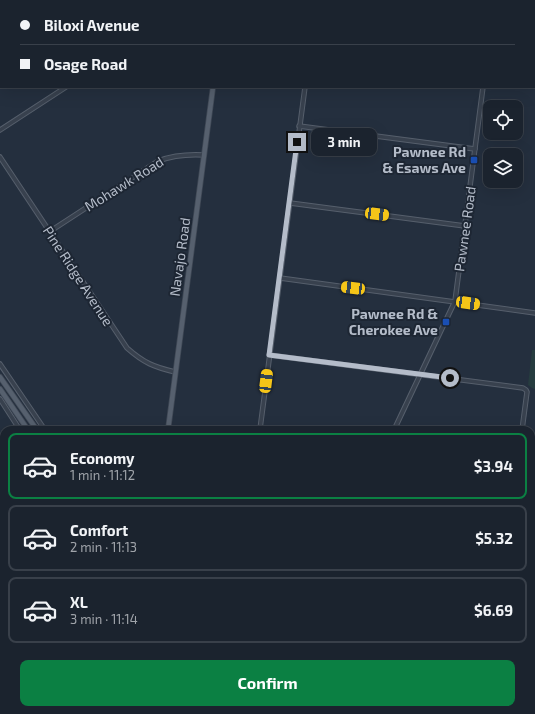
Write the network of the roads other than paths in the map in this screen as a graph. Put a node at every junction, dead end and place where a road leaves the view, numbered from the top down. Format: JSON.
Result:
{"nodes":[{"id":1,"x":64,"y":88,"type":"edge"},
{"id":2,"x":213,"y":88,"type":"edge"},
{"id":3,"x":304,"y":88,"type":"edge"},
{"id":4,"x":484,"y":88,"type":"edge"},
{"id":5,"x":299,"y":126,"type":"junction"},
{"id":6,"x":0,"y":130,"type":"edge"},
{"id":7,"x":475,"y":149,"type":"junction"},
{"id":8,"x":204,"y":155,"type":"junction"},
{"id":9,"x":0,"y":158,"type":"edge"},
{"id":10,"x":290,"y":203,"type":"junction"},
{"id":11,"x":465,"y":226,"type":"junction"},
{"id":12,"x":49,"y":232,"type":"junction"},
{"id":13,"x":280,"y":278,"type":"junction"},
{"id":14,"x":455,"y":301,"type":"junction"},
{"id":15,"x":535,"y":312,"type":"edge"},
{"id":16,"x":269,"y":355,"type":"junction"},
{"id":17,"x":0,"y":364,"type":"edge"},
{"id":18,"x":175,"y":372,"type":"junction"},
{"id":19,"x":421,"y":374,"type":"junction"},
{"id":20,"x":0,"y":376,"type":"edge"},
{"id":21,"x":0,"y":389,"type":"edge"},
{"id":22,"x":0,"y":399,"type":"edge"},
{"id":23,"x":17,"y":426,"type":"edge"},
{"id":24,"x":25,"y":426,"type":"edge"},
{"id":25,"x":34,"y":426,"type":"edge"},
{"id":26,"x":42,"y":426,"type":"edge"},
{"id":27,"x":168,"y":426,"type":"edge"},
{"id":28,"x":262,"y":426,"type":"edge"},
{"id":29,"x":396,"y":426,"type":"edge"},
{"id":30,"x":523,"y":426,"type":"edge"}],
"edges":[{"from":1,"to":6,"type":"street"},
{"from":2,"to":8,"type":"main road","name":"Navajo Road"},
{"from":3,"to":5,"type":"street"},
{"from":4,"to":7,"type":"street","name":"Pawnee Road"},
{"from":5,"to":7,"type":"street"},
{"from":5,"to":10,"type":"street"},
{"from":7,"to":11,"type":"street","name":"Pawnee Road"},
{"from":8,"to":12,"type":"street","name":"Mohawk Road"},
{"from":8,"to":18,"type":"main road","name":"Navajo Road"},
{"from":9,"to":12,"type":"street","name":"Pine Ridge Avenue"},
{"from":10,"to":11,"type":"street"},
{"from":10,"to":13,"type":"street"},
{"from":11,"to":14,"type":"street","name":"Pawnee Road"},
{"from":12,"to":18,"type":"street","name":"Pine Ridge Avenue"},
{"from":13,"to":14,"type":"street"},
{"from":13,"to":16,"type":"street"},
{"from":14,"to":15,"type":"street"},
{"from":14,"to":19,"type":"street","name":"Pawnee Road"},
{"from":16,"to":19,"type":"street"},
{"from":16,"to":28,"type":"street"},
{"from":17,"to":26,"type":"street"},
{"from":18,"to":27,"type":"main road","name":"Navajo Road"},
{"from":19,"to":29,"type":"street","name":"Pawnee Road"},
{"from":19,"to":30,"type":"street"},
{"from":20,"to":25,"type":"main road"},
{"from":21,"to":24,"type":"main road"},
{"from":22,"to":23,"type":"street"}]}
